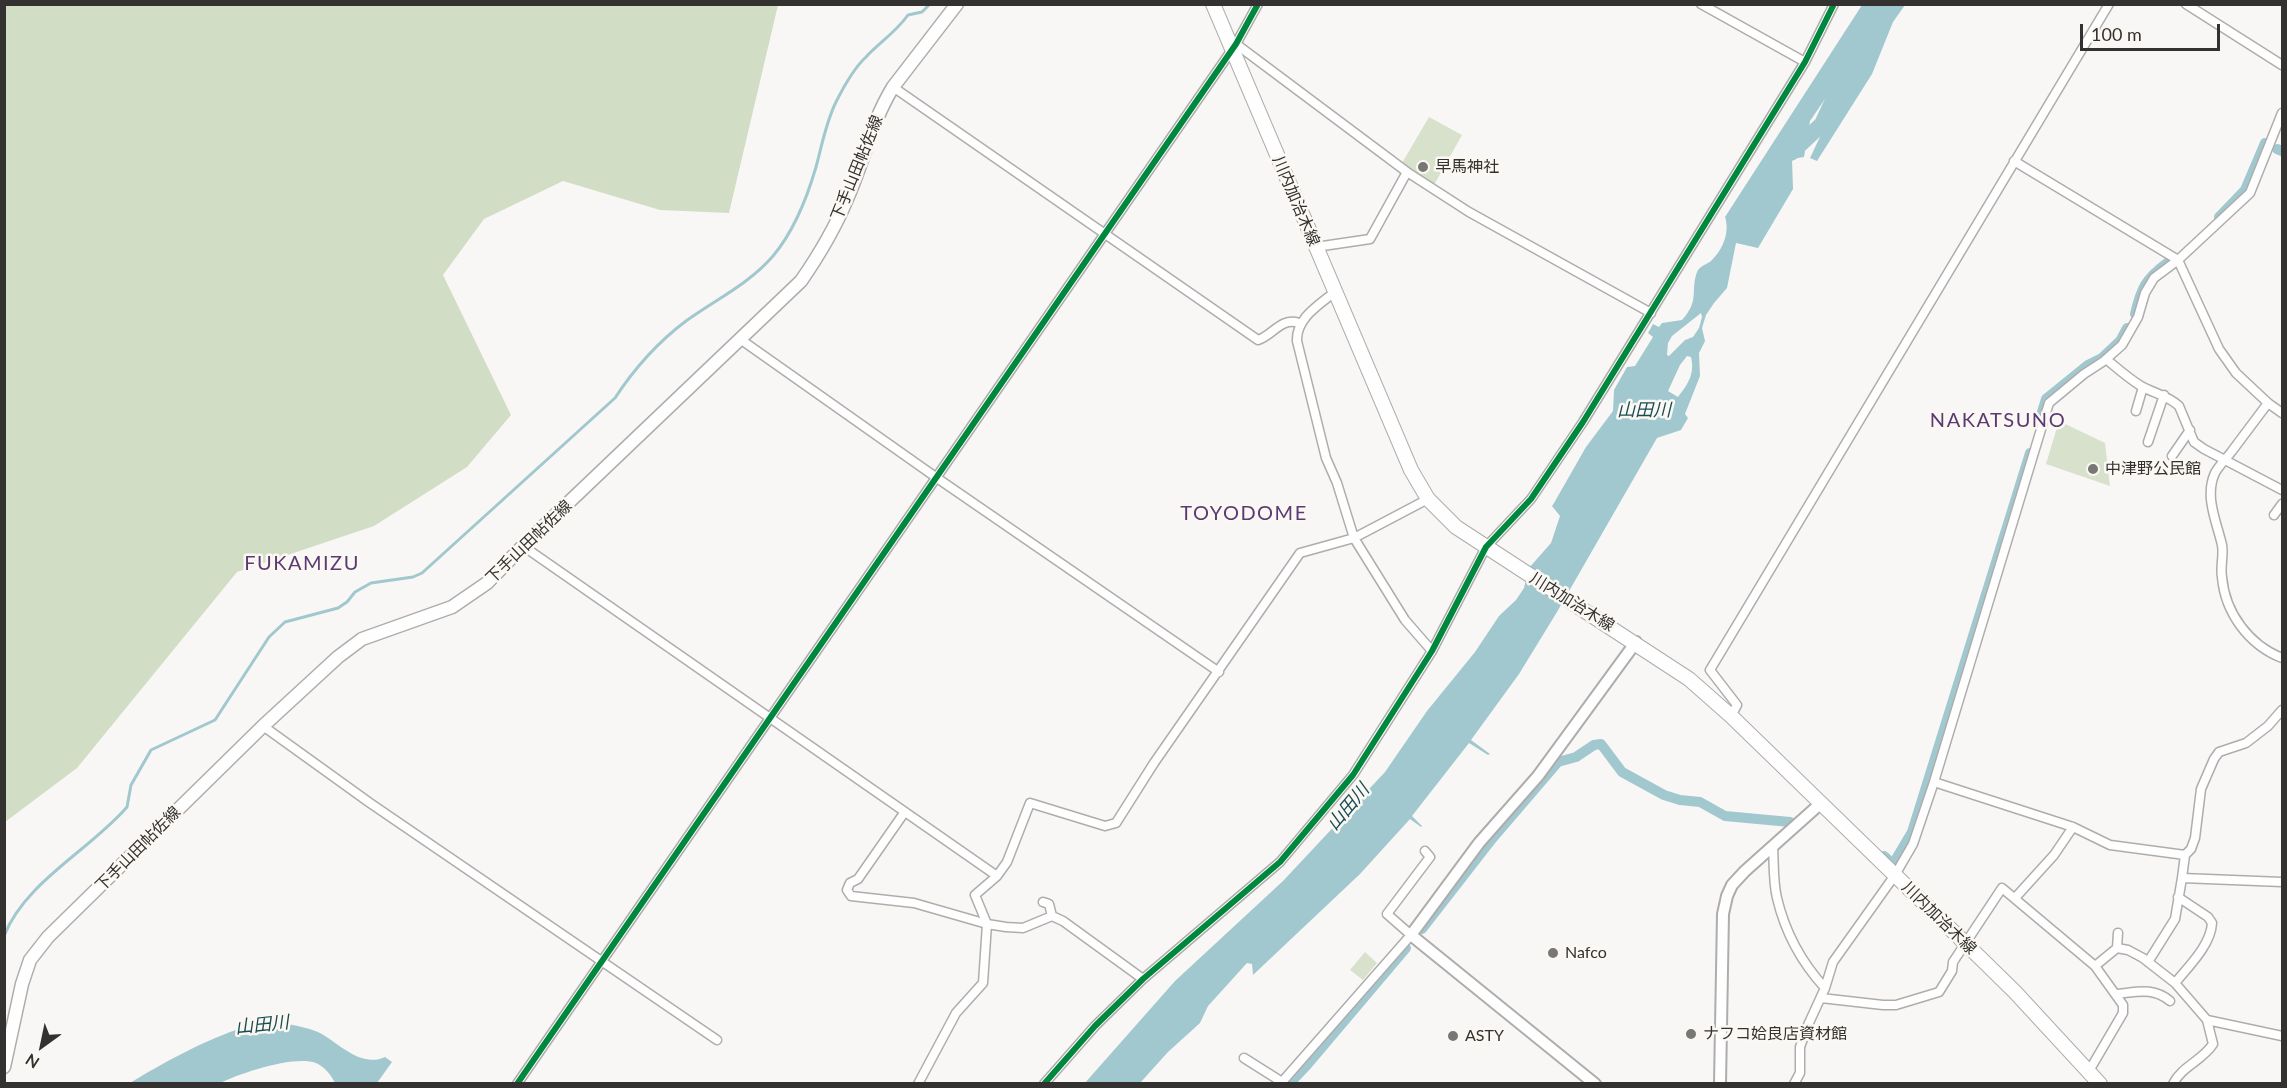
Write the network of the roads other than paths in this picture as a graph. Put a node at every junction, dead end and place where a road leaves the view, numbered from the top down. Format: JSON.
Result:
{"nodes":[{"id":1,"x":957,"y":4,"type":"edge"},
{"id":2,"x":1213,"y":4,"type":"edge"},
{"id":3,"x":1258,"y":4,"type":"edge"},
{"id":4,"x":1701,"y":4,"type":"edge"},
{"id":5,"x":1834,"y":4,"type":"edge"},
{"id":6,"x":2109,"y":4,"type":"edge"},
{"id":7,"x":2186,"y":4,"type":"edge"},
{"id":8,"x":1234,"y":47,"type":"junction"},
{"id":9,"x":1805,"y":62,"type":"junction"},
{"id":10,"x":2283,"y":65,"type":"edge"},
{"id":11,"x":893,"y":87,"type":"junction"},
{"id":12,"x":2283,"y":113,"type":"edge"},
{"id":13,"x":2014,"y":162,"type":"junction"},
{"id":14,"x":1407,"y":171,"type":"junction"},
{"id":15,"x":1105,"y":232,"type":"junction"},
{"id":16,"x":1316,"y":247,"type":"junction"},
{"id":17,"x":2178,"y":260,"type":"junction"},
{"id":18,"x":1336,"y":291,"type":"junction"},
{"id":19,"x":1651,"y":313,"type":"junction"},
{"id":20,"x":1299,"y":323,"type":"junction"},
{"id":21,"x":740,"y":339,"type":"junction"},
{"id":22,"x":2106,"y":359,"type":"junction"},
{"id":23,"x":2142,"y":387,"type":"junction"},
{"id":24,"x":2164,"y":395,"type":"junction"},
{"id":25,"x":2268,"y":403,"type":"junction"},
{"id":26,"x":2136,"y":411,"type":"dead end"},
{"id":27,"x":2283,"y":413,"type":"edge"},
{"id":28,"x":2190,"y":430,"type":"junction"},
{"id":29,"x":2148,"y":442,"type":"dead end"},
{"id":30,"x":2172,"y":456,"type":"dead end"},
{"id":31,"x":2225,"y":460,"type":"junction"},
{"id":32,"x":937,"y":478,"type":"junction"},
{"id":33,"x":2283,"y":490,"type":"edge"},
{"id":34,"x":1428,"y":499,"type":"junction"},
{"id":35,"x":2283,"y":504,"type":"edge"},
{"id":36,"x":2274,"y":515,"type":"dead end"},
{"id":37,"x":1354,"y":538,"type":"junction"},
{"id":38,"x":522,"y":546,"type":"junction"},
{"id":39,"x":1488,"y":548,"type":"junction"},
{"id":40,"x":1636,"y":642,"type":"junction"},
{"id":41,"x":1432,"y":651,"type":"junction"},
{"id":42,"x":2283,"y":658,"type":"edge"},
{"id":43,"x":1219,"y":672,"type":"junction"},
{"id":44,"x":2283,"y":710,"type":"edge"},
{"id":45,"x":1731,"y":716,"type":"junction"},
{"id":46,"x":770,"y":718,"type":"junction"},
{"id":47,"x":263,"y":726,"type":"junction"},
{"id":48,"x":1934,"y":782,"type":"junction"},
{"id":49,"x":1820,"y":804,"type":"junction"},
{"id":50,"x":904,"y":813,"type":"junction"},
{"id":51,"x":2073,"y":827,"type":"junction"},
{"id":52,"x":1773,"y":846,"type":"junction"},
{"id":53,"x":1425,"y":851,"type":"dead end"},
{"id":54,"x":2185,"y":855,"type":"junction"},
{"id":55,"x":1895,"y":875,"type":"junction"},
{"id":56,"x":996,"y":876,"type":"junction"},
{"id":57,"x":2182,"y":878,"type":"junction"},
{"id":58,"x":2283,"y":882,"type":"edge"},
{"id":59,"x":2178,"y":897,"type":"junction"},
{"id":60,"x":2015,"y":898,"type":"junction"},
{"id":61,"x":1043,"y":902,"type":"dead end"},
{"id":62,"x":1052,"y":916,"type":"junction"},
{"id":63,"x":987,"y":924,"type":"junction"},
{"id":64,"x":2118,"y":933,"type":"dead end"},
{"id":65,"x":1411,"y":934,"type":"junction"},
{"id":66,"x":1966,"y":944,"type":"junction"},
{"id":67,"x":2117,"y":948,"type":"junction"},
{"id":68,"x":602,"y":961,"type":"junction"},
{"id":69,"x":2148,"y":962,"type":"junction"},
{"id":70,"x":2095,"y":966,"type":"junction"},
{"id":71,"x":1143,"y":979,"type":"junction"},
{"id":72,"x":2175,"y":982,"type":"junction"},
{"id":73,"x":1825,"y":988,"type":"junction"},
{"id":74,"x":2116,"y":994,"type":"junction"},
{"id":75,"x":2185,"y":995,"type":"junction"},
{"id":76,"x":1821,"y":998,"type":"junction"},
{"id":77,"x":2207,"y":1020,"type":"junction"},
{"id":78,"x":2283,"y":1036,"type":"edge"},
{"id":79,"x":717,"y":1040,"type":"dead end"},
{"id":80,"x":1244,"y":1058,"type":"dead end"},
{"id":81,"x":4,"y":1067,"type":"edge"},
{"id":82,"x":2094,"y":1079,"type":"edge"},
{"id":83,"x":517,"y":1083,"type":"edge"},
{"id":84,"x":918,"y":1083,"type":"edge"},
{"id":85,"x":1044,"y":1083,"type":"edge"},
{"id":86,"x":1595,"y":1083,"type":"edge"},
{"id":87,"x":1720,"y":1083,"type":"edge"},
{"id":88,"x":1794,"y":1083,"type":"edge"},
{"id":89,"x":2173,"y":1083,"type":"edge"}],
"edges":[{"from":1,"to":11,"type":"main road","name":"下手山田帖佐線"},
{"from":2,"to":8,"type":"main road","name":"川内加治木線"},
{"from":3,"to":8,"type":"street"},
{"from":4,"to":9,"type":"street"},
{"from":5,"to":9,"type":"street"},
{"from":6,"to":13,"type":"street"},
{"from":7,"to":10,"type":"street"},
{"from":8,"to":14,"type":"street"},
{"from":8,"to":15,"type":"street"},
{"from":8,"to":16,"type":"main road","name":"川内加治木線"},
{"from":9,"to":19,"type":"street"},
{"from":11,"to":15,"type":"street"},
{"from":11,"to":21,"type":"main road","name":"下手山田帖佐線"},
{"from":12,"to":17,"type":"street"},
{"from":13,"to":17,"type":"street"},
{"from":13,"to":45,"type":"street"},
{"from":14,"to":16,"type":"street"},
{"from":14,"to":19,"type":"street"},
{"from":15,"to":20,"type":"street"},
{"from":15,"to":32,"type":"street"},
{"from":16,"to":18,"type":"main road","name":"川内加治木線"},
{"from":17,"to":22,"type":"street"},
{"from":17,"to":25,"type":"street"},
{"from":18,"to":20,"type":"street"},
{"from":18,"to":34,"type":"main road","name":"川内加治木線"},
{"from":19,"to":39,"type":"street"},
{"from":20,"to":37,"type":"street"},
{"from":21,"to":32,"type":"street"},
{"from":21,"to":38,"type":"main road","name":"下手山田帖佐線"},
{"from":22,"to":23,"type":"street"},
{"from":22,"to":48,"type":"street"},
{"from":23,"to":24,"type":"street"},
{"from":23,"to":26,"type":"street"},
{"from":24,"to":28,"type":"street"},
{"from":24,"to":29,"type":"street"},
{"from":25,"to":27,"type":"street"},
{"from":25,"to":31,"type":"street"},
{"from":28,"to":30,"type":"street"},
{"from":28,"to":31,"type":"street"},
{"from":31,"to":33,"type":"street"},
{"from":31,"to":42,"type":"street"},
{"from":32,"to":43,"type":"street"},
{"from":32,"to":46,"type":"street"},
{"from":34,"to":37,"type":"street"},
{"from":34,"to":39,"type":"main road","name":"川内加治木線"},
{"from":35,"to":36,"type":"street"},
{"from":37,"to":41,"type":"street"},
{"from":37,"to":43,"type":"street"},
{"from":38,"to":46,"type":"street"},
{"from":38,"to":47,"type":"main road","name":"下手山田帖佐線"},
{"from":39,"to":40,"type":"main road","name":"川内加治木線"},
{"from":39,"to":41,"type":"street"},
{"from":40,"to":45,"type":"main road","name":"川内加治木線"},
{"from":40,"to":65,"type":"street"},
{"from":41,"to":71,"type":"street"},
{"from":43,"to":56,"type":"street"},
{"from":44,"to":54,"type":"street"},
{"from":45,"to":49,"type":"main road","name":"川内加治木線"},
{"from":46,"to":50,"type":"street"},
{"from":46,"to":68,"type":"street"},
{"from":47,"to":68,"type":"street"},
{"from":47,"to":81,"type":"main road","name":"下手山田帖佐線"},
{"from":48,"to":51,"type":"street"},
{"from":48,"to":55,"type":"street"},
{"from":49,"to":52,"type":"street"},
{"from":49,"to":55,"type":"main road","name":"川内加治木線"},
{"from":50,"to":56,"type":"street"},
{"from":50,"to":63,"type":"street"},
{"from":51,"to":54,"type":"street"},
{"from":51,"to":60,"type":"street"},
{"from":52,"to":73,"type":"street"},
{"from":52,"to":87,"type":"street"},
{"from":53,"to":65,"type":"street"},
{"from":54,"to":57,"type":"street"},
{"from":55,"to":66,"type":"main road","name":"川内加治木線"},
{"from":55,"to":73,"type":"street"},
{"from":56,"to":63,"type":"street"},
{"from":57,"to":58,"type":"street"},
{"from":57,"to":59,"type":"street"},
{"from":59,"to":69,"type":"street"},
{"from":59,"to":72,"type":"street"},
{"from":60,"to":66,"type":"street"},
{"from":60,"to":70,"type":"street"},
{"from":61,"to":62,"type":"street"},
{"from":62,"to":63,"type":"street"},
{"from":62,"to":71,"type":"street"},
{"from":63,"to":84,"type":"street"},
{"from":64,"to":67,"type":"street"},
{"from":65,"to":80,"type":"street"},
{"from":65,"to":86,"type":"street"},
{"from":66,"to":76,"type":"street"},
{"from":66,"to":82,"type":"main road","name":"川内加治木線"},
{"from":67,"to":69,"type":"street"},
{"from":67,"to":70,"type":"street"},
{"from":68,"to":79,"type":"street"},
{"from":68,"to":83,"type":"street"},
{"from":69,"to":72,"type":"street"},
{"from":70,"to":74,"type":"street"},
{"from":71,"to":85,"type":"street"},
{"from":72,"to":75,"type":"street"},
{"from":73,"to":76,"type":"street"},
{"from":74,"to":75,"type":"street"},
{"from":74,"to":82,"type":"street"},
{"from":75,"to":77,"type":"street"},
{"from":76,"to":88,"type":"street"},
{"from":77,"to":78,"type":"street"},
{"from":77,"to":89,"type":"street"}]}
